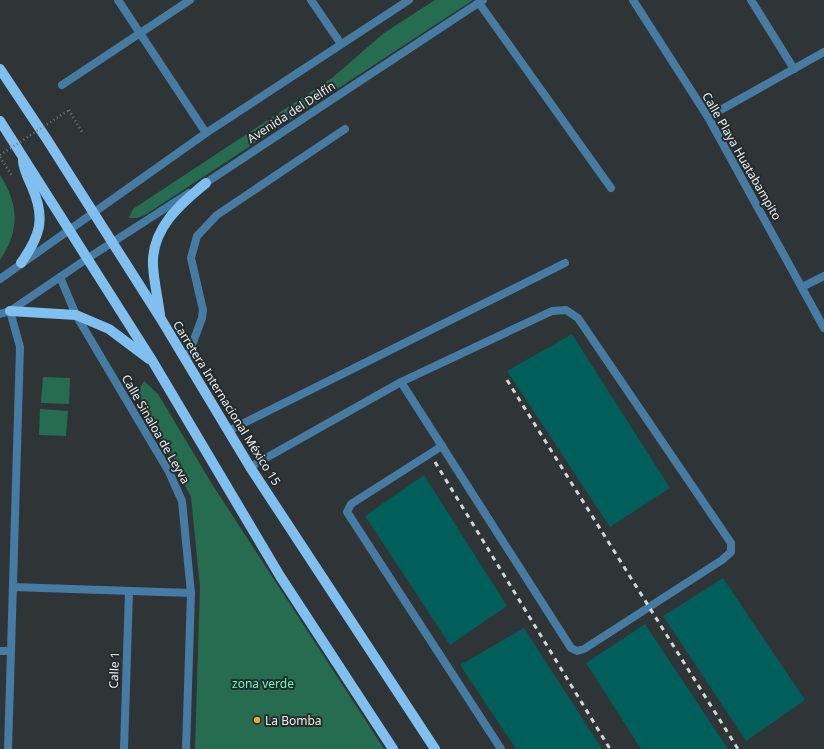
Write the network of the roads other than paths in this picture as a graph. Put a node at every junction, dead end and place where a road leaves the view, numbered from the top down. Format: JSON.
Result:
{"nodes":[{"id":1,"x":118,"y":0,"type":"edge"},
{"id":2,"x":190,"y":0,"type":"edge"},
{"id":3,"x":311,"y":0,"type":"edge"},
{"id":4,"x":409,"y":0,"type":"edge"},
{"id":5,"x":633,"y":0,"type":"edge"},
{"id":6,"x":751,"y":0,"type":"edge"},
{"id":7,"x":481,"y":1,"type":"edge"},
{"id":8,"x":140,"y":33,"type":"junction"},
{"id":9,"x":341,"y":44,"type":"junction"},
{"id":10,"x":824,"y":52,"type":"edge"},
{"id":11,"x":0,"y":69,"type":"edge"},
{"id":12,"x":794,"y":69,"type":"junction"},
{"id":13,"x":62,"y":85,"type":"dead end"},
{"id":14,"x":708,"y":117,"type":"junction"},
{"id":15,"x":0,"y":121,"type":"edge"},
{"id":16,"x":344,"y":129,"type":"dead end"},
{"id":17,"x":206,"y":133,"type":"junction"},
{"id":18,"x":22,"y":155,"type":"junction"},
{"id":19,"x":206,"y":182,"type":"junction"},
{"id":20,"x":611,"y":188,"type":"dead end"},
{"id":21,"x":92,"y":213,"type":"junction"},
{"id":22,"x":69,"y":229,"type":"junction"},
{"id":23,"x":112,"y":242,"type":"junction"},
{"id":24,"x":88,"y":258,"type":"junction"},
{"id":25,"x":21,"y":263,"type":"junction"},
{"id":26,"x":565,"y":263,"type":"dead end"},
{"id":27,"x":824,"y":276,"type":"edge"},
{"id":28,"x":60,"y":277,"type":"junction"},
{"id":29,"x":0,"y":279,"type":"edge"},
{"id":30,"x":802,"y":287,"type":"junction"},
{"id":31,"x":5,"y":313,"type":"edge"},
{"id":32,"x":76,"y":316,"type":"junction"},
{"id":33,"x":161,"y":319,"type":"junction"},
{"id":34,"x":824,"y":328,"type":"edge"},
{"id":35,"x":186,"y":361,"type":"junction"},
{"id":36,"x":153,"y":362,"type":"junction"},
{"id":37,"x":401,"y":382,"type":"junction"},
{"id":38,"x":228,"y":431,"type":"junction"},
{"id":39,"x":442,"y":446,"type":"junction"},
{"id":40,"x":250,"y":467,"type":"junction"},
{"id":41,"x":13,"y":587,"type":"junction"},
{"id":42,"x":129,"y":591,"type":"junction"},
{"id":43,"x":191,"y":593,"type":"junction"},
{"id":44,"x":0,"y":651,"type":"edge"},
{"id":45,"x":11,"y":651,"type":"junction"},
{"id":46,"x":8,"y":749,"type":"edge"},
{"id":47,"x":124,"y":749,"type":"edge"},
{"id":48,"x":186,"y":749,"type":"edge"},
{"id":49,"x":393,"y":749,"type":"edge"},
{"id":50,"x":435,"y":749,"type":"edge"},
{"id":51,"x":501,"y":749,"type":"edge"}],
"edges":[{"from":1,"to":8,"type":"street"},
{"from":2,"to":8,"type":"street"},
{"from":3,"to":9,"type":"street"},
{"from":4,"to":9,"type":"street"},
{"from":5,"to":14,"type":"street","name":"Calle Playa Huatabampito"},
{"from":6,"to":12,"type":"street"},
{"from":7,"to":19,"type":"street","name":"Avenida del Delfín"},
{"from":7,"to":20,"type":"street"},
{"from":8,"to":13,"type":"street"},
{"from":8,"to":17,"type":"street"},
{"from":9,"to":17,"type":"street"},
{"from":10,"to":12,"type":"street"},
{"from":11,"to":21,"type":"main road","name":"Carretera Internacional México 15"},
{"from":12,"to":14,"type":"street"},
{"from":14,"to":30,"type":"street","name":"Calle Playa Huatabampito"},
{"from":15,"to":18,"type":"main road"},
{"from":16,"to":35,"type":"street"},
{"from":17,"to":21,"type":"street"},
{"from":18,"to":22,"type":"main road"},
{"from":18,"to":25,"type":"main road"},
{"from":19,"to":23,"type":"street","name":"Avenida del Delfín"},
{"from":19,"to":33,"type":"main road"},
{"from":21,"to":22,"type":"street"},
{"from":21,"to":23,"type":"main road","name":"Carretera Internacional México 15"},
{"from":22,"to":24,"type":"main road"},
{"from":22,"to":25,"type":"street"},
{"from":23,"to":24,"type":"street"},
{"from":23,"to":33,"type":"main road","name":"Carretera Internacional México 15"},
{"from":24,"to":28,"type":"street"},
{"from":24,"to":36,"type":"main road"},
{"from":25,"to":29,"type":"street"},
{"from":26,"to":38,"type":"street"},
{"from":27,"to":30,"type":"street"},
{"from":28,"to":31,"type":"street"},
{"from":28,"to":32,"type":"street","name":"Calle Sinaloa de Leyva"},
{"from":30,"to":34,"type":"street","name":"Calle Playa Huatabampito"},
{"from":31,"to":32,"type":"main road"},
{"from":31,"to":41,"type":"street"},
{"from":32,"to":36,"type":"main road"},
{"from":32,"to":43,"type":"street","name":"Calle Sinaloa de Leyva"},
{"from":33,"to":35,"type":"main road","name":"Carretera Internacional México 15"},
{"from":35,"to":38,"type":"main road","name":"Carretera Internacional México 15"},
{"from":36,"to":49,"type":"main road"},
{"from":37,"to":39,"type":"street"},
{"from":37,"to":39,"type":"street"},
{"from":37,"to":40,"type":"street"},
{"from":38,"to":40,"type":"main road","name":"Carretera Internacional México 15"},
{"from":39,"to":51,"type":"street"},
{"from":40,"to":50,"type":"main road","name":"Carretera Internacional México 15"},
{"from":41,"to":42,"type":"street"},
{"from":41,"to":45,"type":"street"},
{"from":42,"to":43,"type":"street"},
{"from":42,"to":47,"type":"street","name":"Calle 1"},
{"from":43,"to":48,"type":"street","name":"Calle Sinaloa de Leyva"},
{"from":44,"to":45,"type":"street"},
{"from":45,"to":46,"type":"street"}]}
